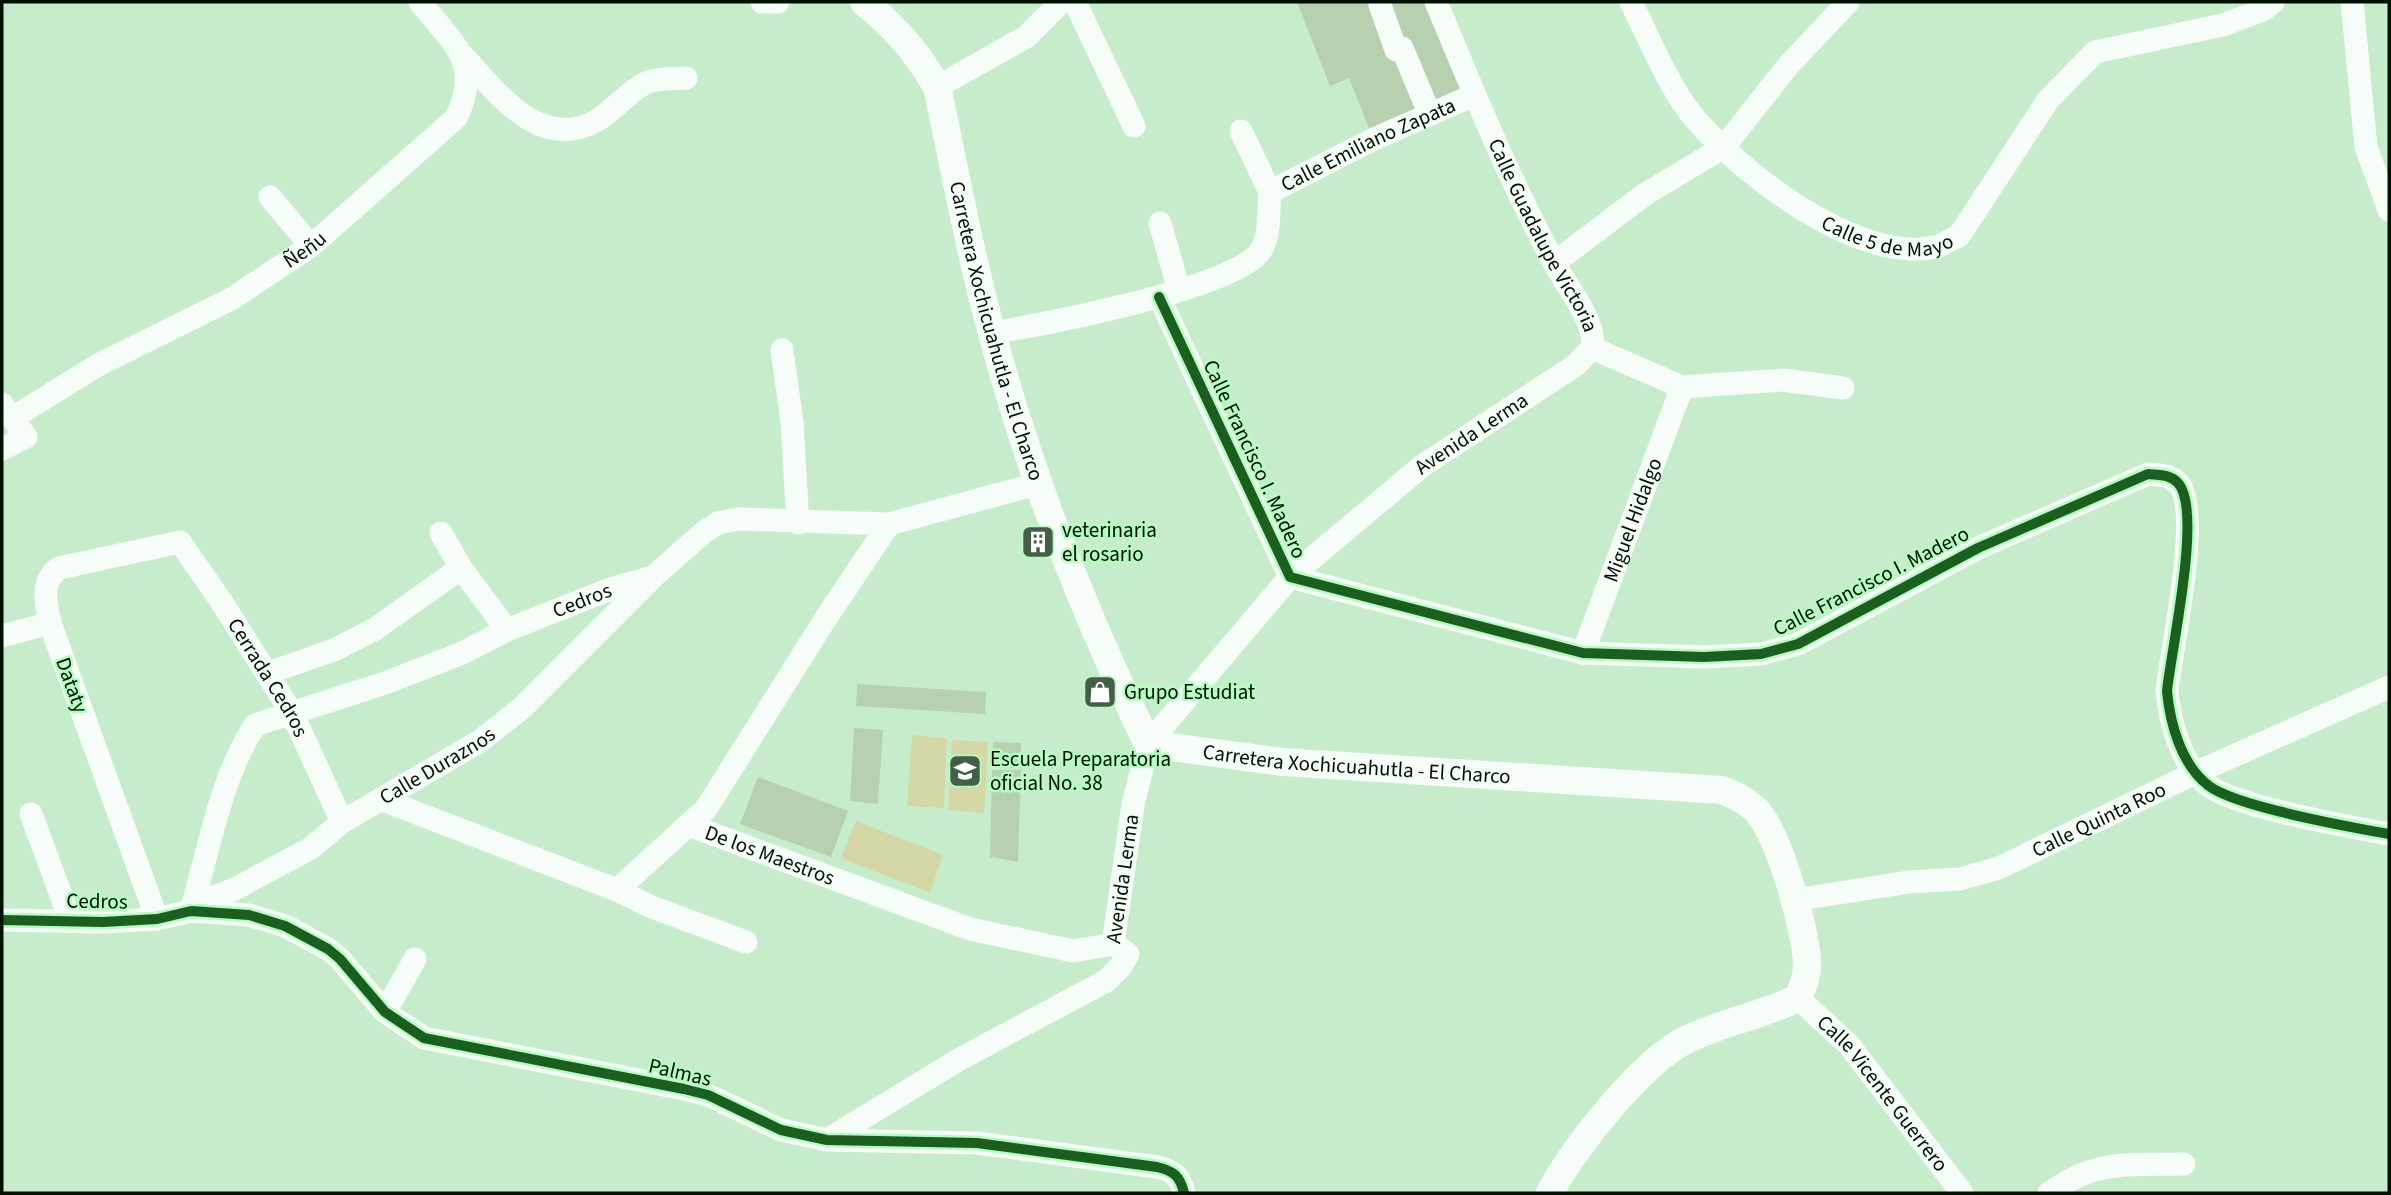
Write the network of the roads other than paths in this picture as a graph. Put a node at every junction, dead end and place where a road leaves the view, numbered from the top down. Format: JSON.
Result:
{"nodes":[{"id":1,"x":420,"y":2,"type":"edge"},
{"id":2,"x":762,"y":2,"type":"edge"},
{"id":3,"x":778,"y":2,"type":"edge"},
{"id":4,"x":864,"y":2,"type":"edge"},
{"id":5,"x":1061,"y":2,"type":"edge"},
{"id":6,"x":1075,"y":2,"type":"edge"},
{"id":7,"x":1436,"y":2,"type":"edge"},
{"id":8,"x":1630,"y":2,"type":"edge"},
{"id":9,"x":1849,"y":2,"type":"edge"},
{"id":10,"x":2273,"y":2,"type":"edge"},
{"id":11,"x":2352,"y":2,"type":"edge"},
{"id":12,"x":1380,"y":5,"type":"dead end"},
{"id":13,"x":461,"y":54,"type":"junction"},
{"id":14,"x":686,"y":78,"type":"dead end"},
{"id":15,"x":937,"y":87,"type":"junction"},
{"id":16,"x":1474,"y":94,"type":"junction"},
{"id":17,"x":1430,"y":115,"type":"junction"},
{"id":18,"x":1134,"y":126,"type":"dead end"},
{"id":19,"x":1241,"y":131,"type":"dead end"},
{"id":20,"x":1724,"y":147,"type":"junction"},
{"id":21,"x":1270,"y":192,"type":"junction"},
{"id":22,"x":270,"y":197,"type":"dead end"},
{"id":23,"x":2389,"y":210,"type":"edge"},
{"id":24,"x":1160,"y":223,"type":"dead end"},
{"id":25,"x":310,"y":246,"type":"junction"},
{"id":26,"x":1554,"y":263,"type":"junction"},
{"id":27,"x":1169,"y":294,"type":"junction"},
{"id":28,"x":992,"y":333,"type":"junction"},
{"id":29,"x":1592,"y":348,"type":"junction"},
{"id":30,"x":782,"y":350,"type":"dead end"},
{"id":31,"x":1682,"y":387,"type":"junction"},
{"id":32,"x":1843,"y":388,"type":"dead end"},
{"id":33,"x":6,"y":412,"type":"edge"},
{"id":34,"x":2,"y":449,"type":"edge"},
{"id":35,"x":1037,"y":484,"type":"junction"},
{"id":36,"x":798,"y":523,"type":"junction"},
{"id":37,"x":889,"y":524,"type":"junction"},
{"id":38,"x":442,"y":533,"type":"dead end"},
{"id":39,"x":180,"y":542,"type":"joint"},
{"id":40,"x":461,"y":568,"type":"junction"},
{"id":41,"x":1290,"y":577,"type":"junction"},
{"id":42,"x":653,"y":578,"type":"junction"},
{"id":43,"x":50,"y":623,"type":"junction"},
{"id":44,"x":507,"y":629,"type":"junction"},
{"id":45,"x":2,"y":636,"type":"edge"},
{"id":46,"x":1583,"y":653,"type":"junction"},
{"id":47,"x":268,"y":673,"type":"junction"},
{"id":48,"x":2389,"y":687,"type":"edge"},
{"id":49,"x":293,"y":715,"type":"junction"},
{"id":50,"x":1148,"y":744,"type":"junction"},
{"id":51,"x":2197,"y":772,"type":"junction"},
{"id":52,"x":383,"y":800,"type":"junction"},
{"id":53,"x":31,"y":814,"type":"dead end"},
{"id":54,"x":342,"y":822,"type":"junction"},
{"id":55,"x":691,"y":826,"type":"junction"},
{"id":56,"x":2389,"y":834,"type":"edge"},
{"id":57,"x":617,"y":890,"type":"junction"},
{"id":58,"x":1795,"y":900,"type":"junction"},
{"id":59,"x":191,"y":911,"type":"junction"},
{"id":60,"x":70,"y":919,"type":"junction"},
{"id":61,"x":157,"y":919,"type":"junction"},
{"id":62,"x":2,"y":920,"type":"edge"},
{"id":63,"x":746,"y":942,"type":"dead end"},
{"id":64,"x":1113,"y":944,"type":"junction"},
{"id":65,"x":415,"y":959,"type":"dead end"},
{"id":66,"x":1798,"y":998,"type":"junction"},
{"id":67,"x":385,"y":1012,"type":"junction"},
{"id":68,"x":827,"y":1140,"type":"junction"},
{"id":69,"x":2184,"y":1164,"type":"dead end"},
{"id":70,"x":1184,"y":1193,"type":"edge"},
{"id":71,"x":1550,"y":1193,"type":"edge"},
{"id":72,"x":1962,"y":1193,"type":"edge"},
{"id":73,"x":2049,"y":1193,"type":"edge"}],
"edges":[{"from":1,"to":13,"type":"street","name":"Ñeñu"},
{"from":2,"to":3,"type":"street"},
{"from":4,"to":15,"type":"main road","name":"Carretera Xochicuahutla - El Charco"},
{"from":5,"to":15,"type":"street"},
{"from":6,"to":18,"type":"street"},
{"from":7,"to":16,"type":"street","name":"Calle Guadalupe Victoria"},
{"from":8,"to":20,"type":"street","name":"Calle 5 de Mayo"},
{"from":9,"to":20,"type":"street"},
{"from":10,"to":20,"type":"street","name":"Calle 5 de Mayo"},
{"from":11,"to":23,"type":"street"},
{"from":12,"to":17,"type":"street"},
{"from":13,"to":14,"type":"street"},
{"from":13,"to":25,"type":"street","name":"Ñeñu"},
{"from":15,"to":28,"type":"main road","name":"Carretera Xochicuahutla - El Charco"},
{"from":16,"to":17,"type":"street","name":"Calle Emiliano Zapata"},
{"from":16,"to":26,"type":"street","name":"Calle Guadalupe Victoria"},
{"from":17,"to":21,"type":"street","name":"Calle Emiliano Zapata"},
{"from":19,"to":21,"type":"street"},
{"from":20,"to":26,"type":"street"},
{"from":21,"to":27,"type":"street","name":"Calle Emiliano Zapata"},
{"from":22,"to":25,"type":"street"},
{"from":24,"to":27,"type":"street","name":"Calle Francisco I. Madero"},
{"from":25,"to":33,"type":"street","name":"Ñeñu"},
{"from":26,"to":29,"type":"street","name":"Calle Guadalupe Victoria"},
{"from":27,"to":28,"type":"street","name":"Calle Emiliano Zapata"},
{"from":27,"to":41,"type":"street","name":"Calle Francisco I. Madero"},
{"from":28,"to":35,"type":"main road","name":"Carretera Xochicuahutla - El Charco"},
{"from":29,"to":31,"type":"street","name":"Calle Guadalupe Victoria"},
{"from":29,"to":41,"type":"street","name":"Avenida Lerma"},
{"from":30,"to":36,"type":"street"},
{"from":31,"to":32,"type":"street","name":"Calle Guadalupe Victoria"},
{"from":31,"to":46,"type":"street","name":"Miguel Hidalgo"},
{"from":33,"to":34,"type":"street"},
{"from":35,"to":37,"type":"street","name":"Cedros"},
{"from":35,"to":50,"type":"main road","name":"Carretera Xochicuahutla - El Charco"},
{"from":36,"to":37,"type":"street","name":"Cedros"},
{"from":36,"to":42,"type":"street","name":"Cedros"},
{"from":37,"to":55,"type":"street","name":"De los Maestros"},
{"from":38,"to":40,"type":"street"},
{"from":39,"to":43,"type":"street","name":"Dataty"},
{"from":39,"to":47,"type":"street","name":"Cerrada Cedros"},
{"from":40,"to":44,"type":"street"},
{"from":40,"to":47,"type":"street"},
{"from":41,"to":46,"type":"street","name":"Calle Francisco I. Madero"},
{"from":41,"to":50,"type":"street","name":"Avenida Lerma"},
{"from":42,"to":44,"type":"street","name":"Cedros"},
{"from":42,"to":52,"type":"street","name":"Calle Duraznos"},
{"from":43,"to":45,"type":"street"},
{"from":43,"to":61,"type":"street","name":"Dataty"},
{"from":44,"to":49,"type":"street","name":"Cedros"},
{"from":46,"to":51,"type":"street","name":"Calle Francisco I. Madero"},
{"from":47,"to":49,"type":"street","name":"Cerrada Cedros"},
{"from":48,"to":51,"type":"street","name":"Calle Quinta Roo"},
{"from":49,"to":54,"type":"street","name":"Cerrada Cedros"},
{"from":49,"to":59,"type":"street","name":"Cedros"},
{"from":50,"to":58,"type":"main road","name":"Carretera Xochicuahutla - El Charco"},
{"from":50,"to":64,"type":"street","name":"Avenida Lerma"},
{"from":51,"to":56,"type":"street","name":"Calle Francisco I. Madero"},
{"from":51,"to":58,"type":"street","name":"Calle Quinta Roo"},
{"from":52,"to":54,"type":"street","name":"Calle Duraznos"},
{"from":52,"to":57,"type":"street"},
{"from":53,"to":60,"type":"street"},
{"from":54,"to":59,"type":"street","name":"Calle Duraznos"},
{"from":55,"to":57,"type":"street"},
{"from":55,"to":64,"type":"street","name":"De los Maestros"},
{"from":57,"to":63,"type":"street"},
{"from":58,"to":66,"type":"main road","name":"Carretera Xochicuahutla - El Charco"},
{"from":59,"to":61,"type":"street","name":"Cedros"},
{"from":59,"to":67,"type":"street","name":"Palmas"},
{"from":60,"to":61,"type":"street","name":"Cedros"},
{"from":60,"to":62,"type":"street","name":"Cedros"},
{"from":64,"to":68,"type":"street","name":"Avenida Lerma"},
{"from":65,"to":67,"type":"street"},
{"from":66,"to":71,"type":"main road"},
{"from":66,"to":72,"type":"street","name":"Calle Vicente Guerrero"},
{"from":67,"to":68,"type":"street","name":"Palmas"},
{"from":68,"to":70,"type":"street","name":"Palmas"},
{"from":69,"to":73,"type":"street"}]}
